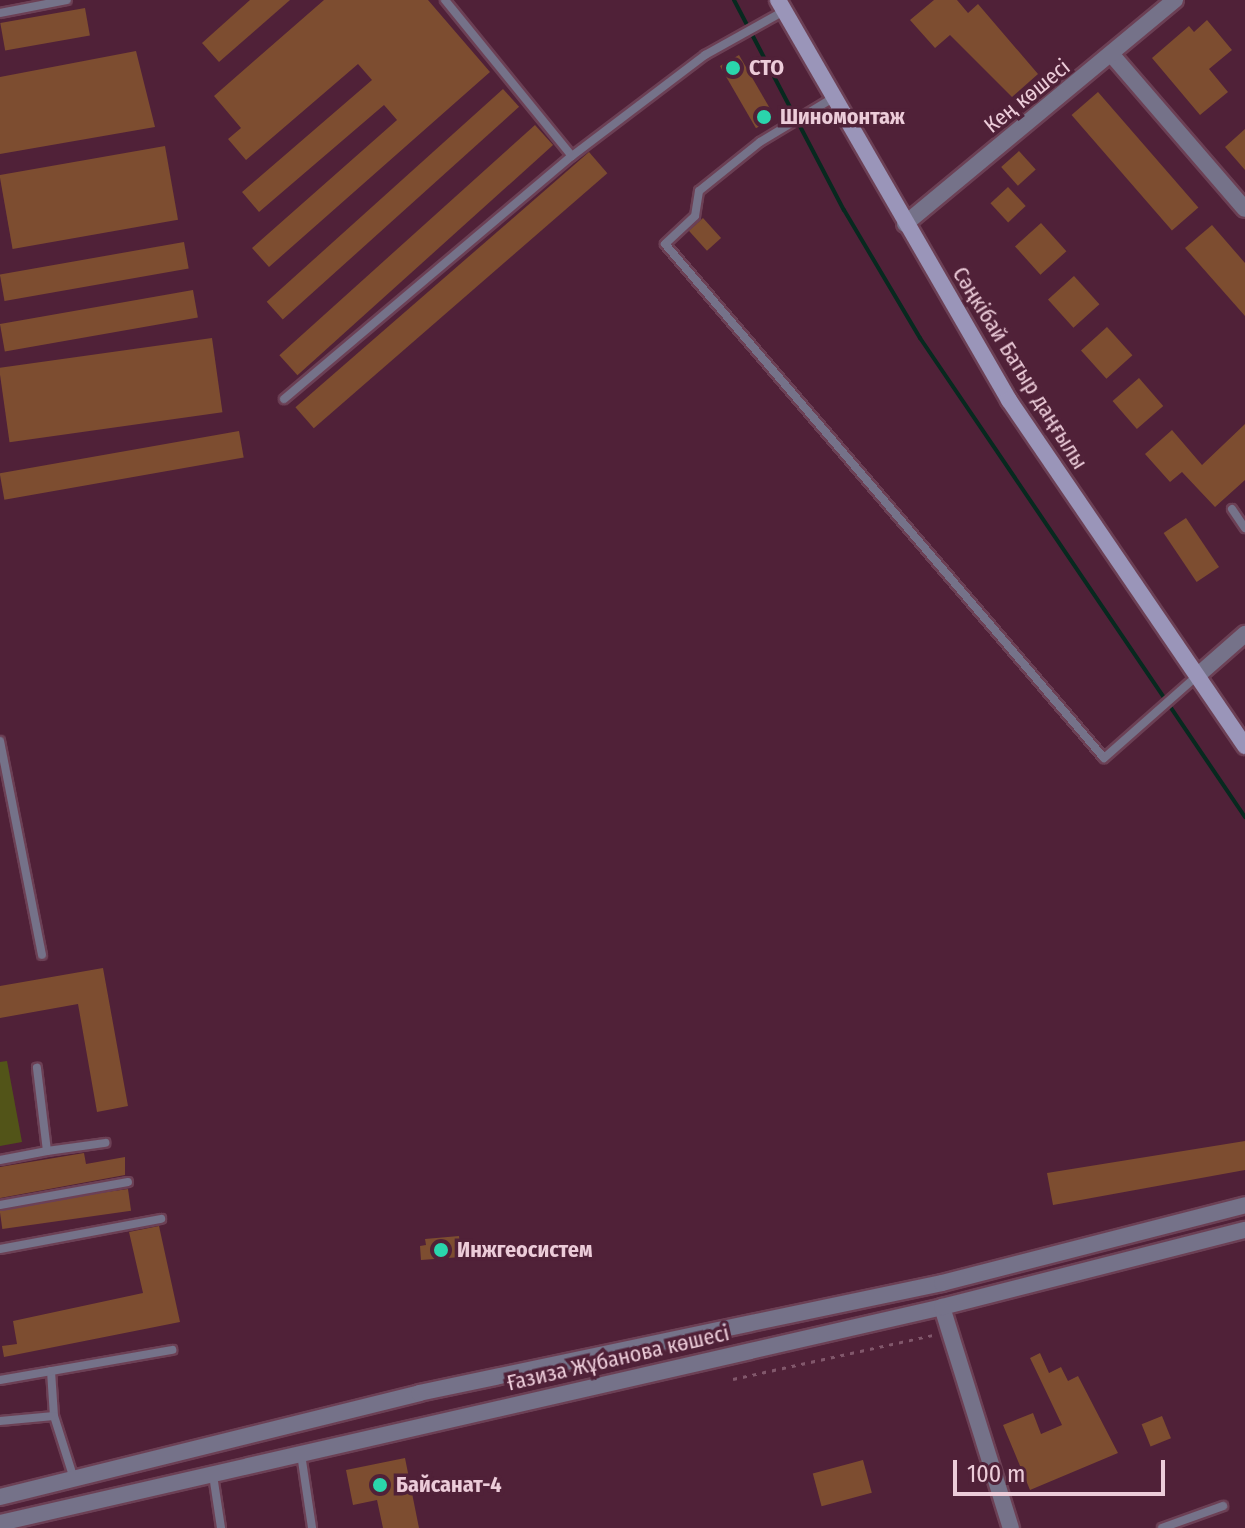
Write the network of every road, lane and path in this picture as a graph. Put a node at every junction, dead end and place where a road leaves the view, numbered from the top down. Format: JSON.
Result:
{"nodes":[{"id":1,"x":67,"y":0,"type":"edge"},
{"id":2,"x":445,"y":0,"type":"edge"},
{"id":3,"x":1175,"y":0,"type":"edge"},
{"id":4,"x":781,"y":5,"type":"edge"},
{"id":5,"x":0,"y":13,"type":"edge"},
{"id":6,"x":1112,"y":55,"type":"junction"},
{"id":7,"x":833,"y":98,"type":"junction"},
{"id":8,"x":572,"y":156,"type":"junction"},
{"id":9,"x":1245,"y":209,"type":"edge"},
{"id":10,"x":905,"y":224,"type":"junction"},
{"id":11,"x":284,"y":399,"type":"dead end"},
{"id":12,"x":1232,"y":509,"type":"dead end"},
{"id":13,"x":1245,"y":528,"type":"edge"},
{"id":14,"x":1245,"y":634,"type":"edge"},
{"id":15,"x":1197,"y":676,"type":"junction"},
{"id":16,"x":0,"y":741,"type":"edge"},
{"id":17,"x":1245,"y":746,"type":"edge"},
{"id":18,"x":42,"y":955,"type":"dead end"},
{"id":19,"x":37,"y":1068,"type":"dead end"},
{"id":20,"x":105,"y":1143,"type":"dead end"},
{"id":21,"x":47,"y":1151,"type":"junction"},
{"id":22,"x":0,"y":1160,"type":"edge"},
{"id":23,"x":128,"y":1182,"type":"dead end"},
{"id":24,"x":0,"y":1205,"type":"edge"},
{"id":25,"x":1245,"y":1205,"type":"edge"},
{"id":26,"x":1209,"y":1216,"type":"junction"},
{"id":27,"x":161,"y":1219,"type":"dead end"},
{"id":28,"x":1245,"y":1230,"type":"edge"},
{"id":29,"x":1214,"y":1239,"type":"junction"},
{"id":30,"x":0,"y":1249,"type":"edge"},
{"id":31,"x":942,"y":1307,"type":"junction"},
{"id":32,"x":949,"y":1331,"type":"junction"},
{"id":33,"x":172,"y":1350,"type":"dead end"},
{"id":34,"x":51,"y":1371,"type":"junction"},
{"id":35,"x":733,"y":1379,"type":"dead end"},
{"id":36,"x":0,"y":1380,"type":"edge"},
{"id":37,"x":54,"y":1416,"type":"junction"},
{"id":38,"x":0,"y":1421,"type":"edge"},
{"id":39,"x":300,"y":1453,"type":"junction"},
{"id":40,"x":213,"y":1475,"type":"junction"},
{"id":41,"x":74,"y":1480,"type":"junction"},
{"id":42,"x":0,"y":1497,"type":"edge"},
{"id":43,"x":1223,"y":1506,"type":"dead end"},
{"id":44,"x":0,"y":1523,"type":"edge"},
{"id":45,"x":221,"y":1528,"type":"edge"},
{"id":46,"x":312,"y":1528,"type":"edge"},
{"id":47,"x":1011,"y":1528,"type":"edge"},
{"id":48,"x":1162,"y":1528,"type":"edge"}],
"edges":[{"from":1,"to":5,"type":"lane"},
{"from":2,"to":8,"type":"lane"},
{"from":3,"to":6,"type":"street","name":"Кең көшесі"},
{"from":4,"to":7,"type":"main road","name":"Сәңкібай Батыр даңғылы"},
{"from":4,"to":8,"type":"lane"},
{"from":6,"to":9,"type":"street"},
{"from":6,"to":10,"type":"street","name":"Кең көшесі"},
{"from":7,"to":10,"type":"main road","name":"Сәңкібай Батыр даңғылы"},
{"from":7,"to":15,"type":"lane"},
{"from":8,"to":11,"type":"lane"},
{"from":10,"to":15,"type":"main road","name":"Сәңкібай Батыр даңғылы"},
{"from":12,"to":13,"type":"lane"},
{"from":14,"to":15,"type":"street"},
{"from":15,"to":17,"type":"main road","name":"Сәңкібай Батыр даңғылы"},
{"from":16,"to":18,"type":"lane"},
{"from":19,"to":21,"type":"lane"},
{"from":20,"to":21,"type":"lane"},
{"from":21,"to":22,"type":"lane"},
{"from":23,"to":24,"type":"lane"},
{"from":25,"to":26,"type":"street","name":"Ғазиза Жұбанова көшесі"},
{"from":26,"to":29,"type":"street"},
{"from":26,"to":41,"type":"street","name":"Ғазиза Жұбанова көшесі"},
{"from":27,"to":30,"type":"lane"},
{"from":28,"to":29,"type":"street","name":"Ғазиза Жұбанова көшесі"},
{"from":29,"to":31,"type":"street","name":"Ғазиза Жұбанова көшесі"},
{"from":31,"to":32,"type":"street"},
{"from":31,"to":39,"type":"street","name":"Ғазиза Жұбанова көшесі"},
{"from":32,"to":35,"type":"path"},
{"from":32,"to":47,"type":"street"},
{"from":33,"to":34,"type":"lane"},
{"from":34,"to":36,"type":"lane"},
{"from":34,"to":37,"type":"lane"},
{"from":37,"to":38,"type":"lane"},
{"from":37,"to":41,"type":"lane"},
{"from":39,"to":40,"type":"street","name":"Ғазиза Жұбанова көшесі"},
{"from":39,"to":46,"type":"lane"},
{"from":40,"to":44,"type":"street","name":"Ғазиза Жұбанова көшесі"},
{"from":40,"to":45,"type":"lane"},
{"from":41,"to":42,"type":"street","name":"Ғазиза Жұбанова көшесі"},
{"from":43,"to":48,"type":"lane"}]}
